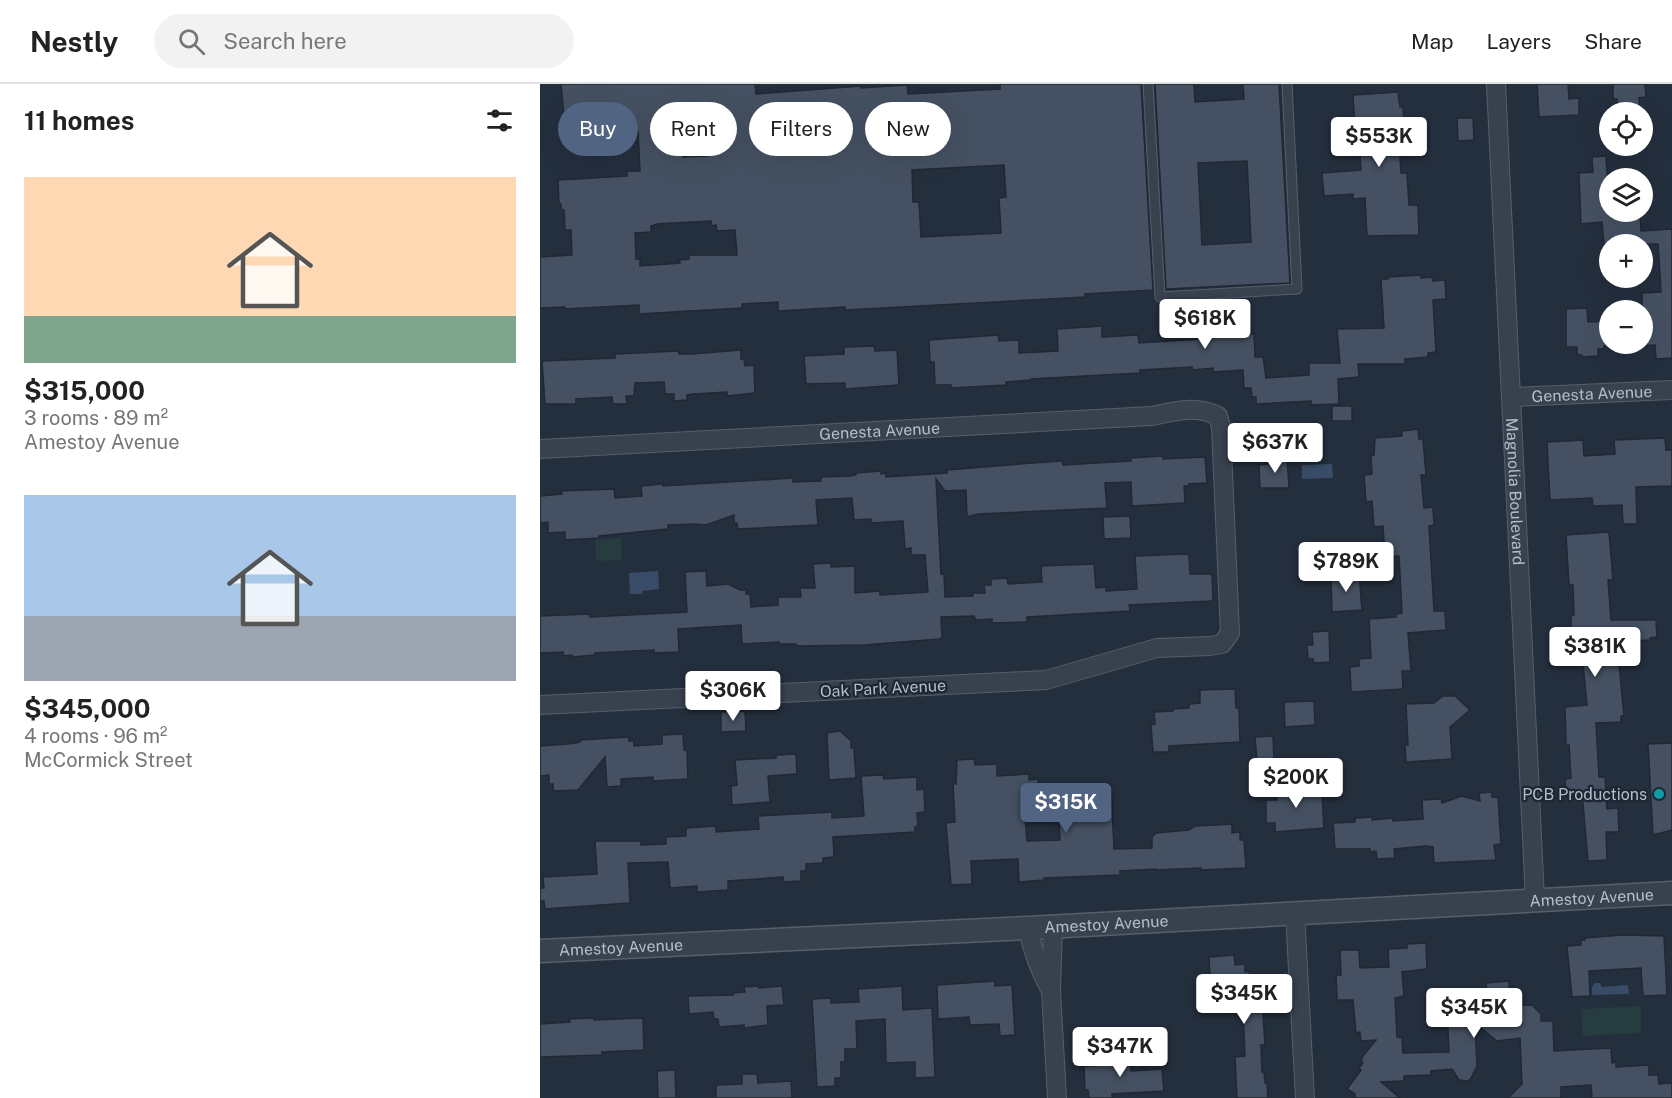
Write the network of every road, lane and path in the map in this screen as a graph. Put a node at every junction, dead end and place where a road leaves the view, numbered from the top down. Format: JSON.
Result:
{"nodes":[{"id":1,"x":1148,"y":84,"type":"edge"},
{"id":2,"x":1287,"y":84,"type":"edge"},
{"id":3,"x":1496,"y":84,"type":"edge"},
{"id":4,"x":1672,"y":390,"type":"edge"},
{"id":5,"x":1512,"y":398,"type":"junction"},
{"id":6,"x":540,"y":449,"type":"edge"},
{"id":7,"x":1222,"y":644,"type":"joint"},
{"id":8,"x":540,"y":705,"type":"edge"},
{"id":9,"x":1672,"y":893,"type":"edge"},
{"id":10,"x":1535,"y":900,"type":"junction"},
{"id":11,"x":1295,"y":913,"type":"junction"},
{"id":12,"x":1053,"y":926,"type":"junction"},
{"id":13,"x":1028,"y":928,"type":"junction"},
{"id":14,"x":540,"y":951,"type":"edge"},
{"id":15,"x":1051,"y":991,"type":"junction"},
{"id":16,"x":1057,"y":1098,"type":"edge"},
{"id":17,"x":1305,"y":1098,"type":"edge"}],
"edges":[{"from":1,"to":2,"type":"lane"},
{"from":3,"to":5,"type":"street","name":"Magnolia Boulevard"},
{"from":4,"to":5,"type":"street","name":"Genesta Avenue"},
{"from":5,"to":10,"type":"street","name":"Magnolia Boulevard"},
{"from":6,"to":7,"type":"street","name":"Genesta Avenue"},
{"from":7,"to":8,"type":"street","name":"Oak Park Avenue"},
{"from":9,"to":10,"type":"street","name":"Amestoy Avenue"},
{"from":10,"to":11,"type":"street","name":"Amestoy Avenue"},
{"from":11,"to":12,"type":"street","name":"Amestoy Avenue"},
{"from":11,"to":17,"type":"street"},
{"from":12,"to":13,"type":"street","name":"Amestoy Avenue"},
{"from":12,"to":15,"type":"street"},
{"from":13,"to":14,"type":"street","name":"Amestoy Avenue"},
{"from":13,"to":15,"type":"street"},
{"from":15,"to":16,"type":"street"}]}
